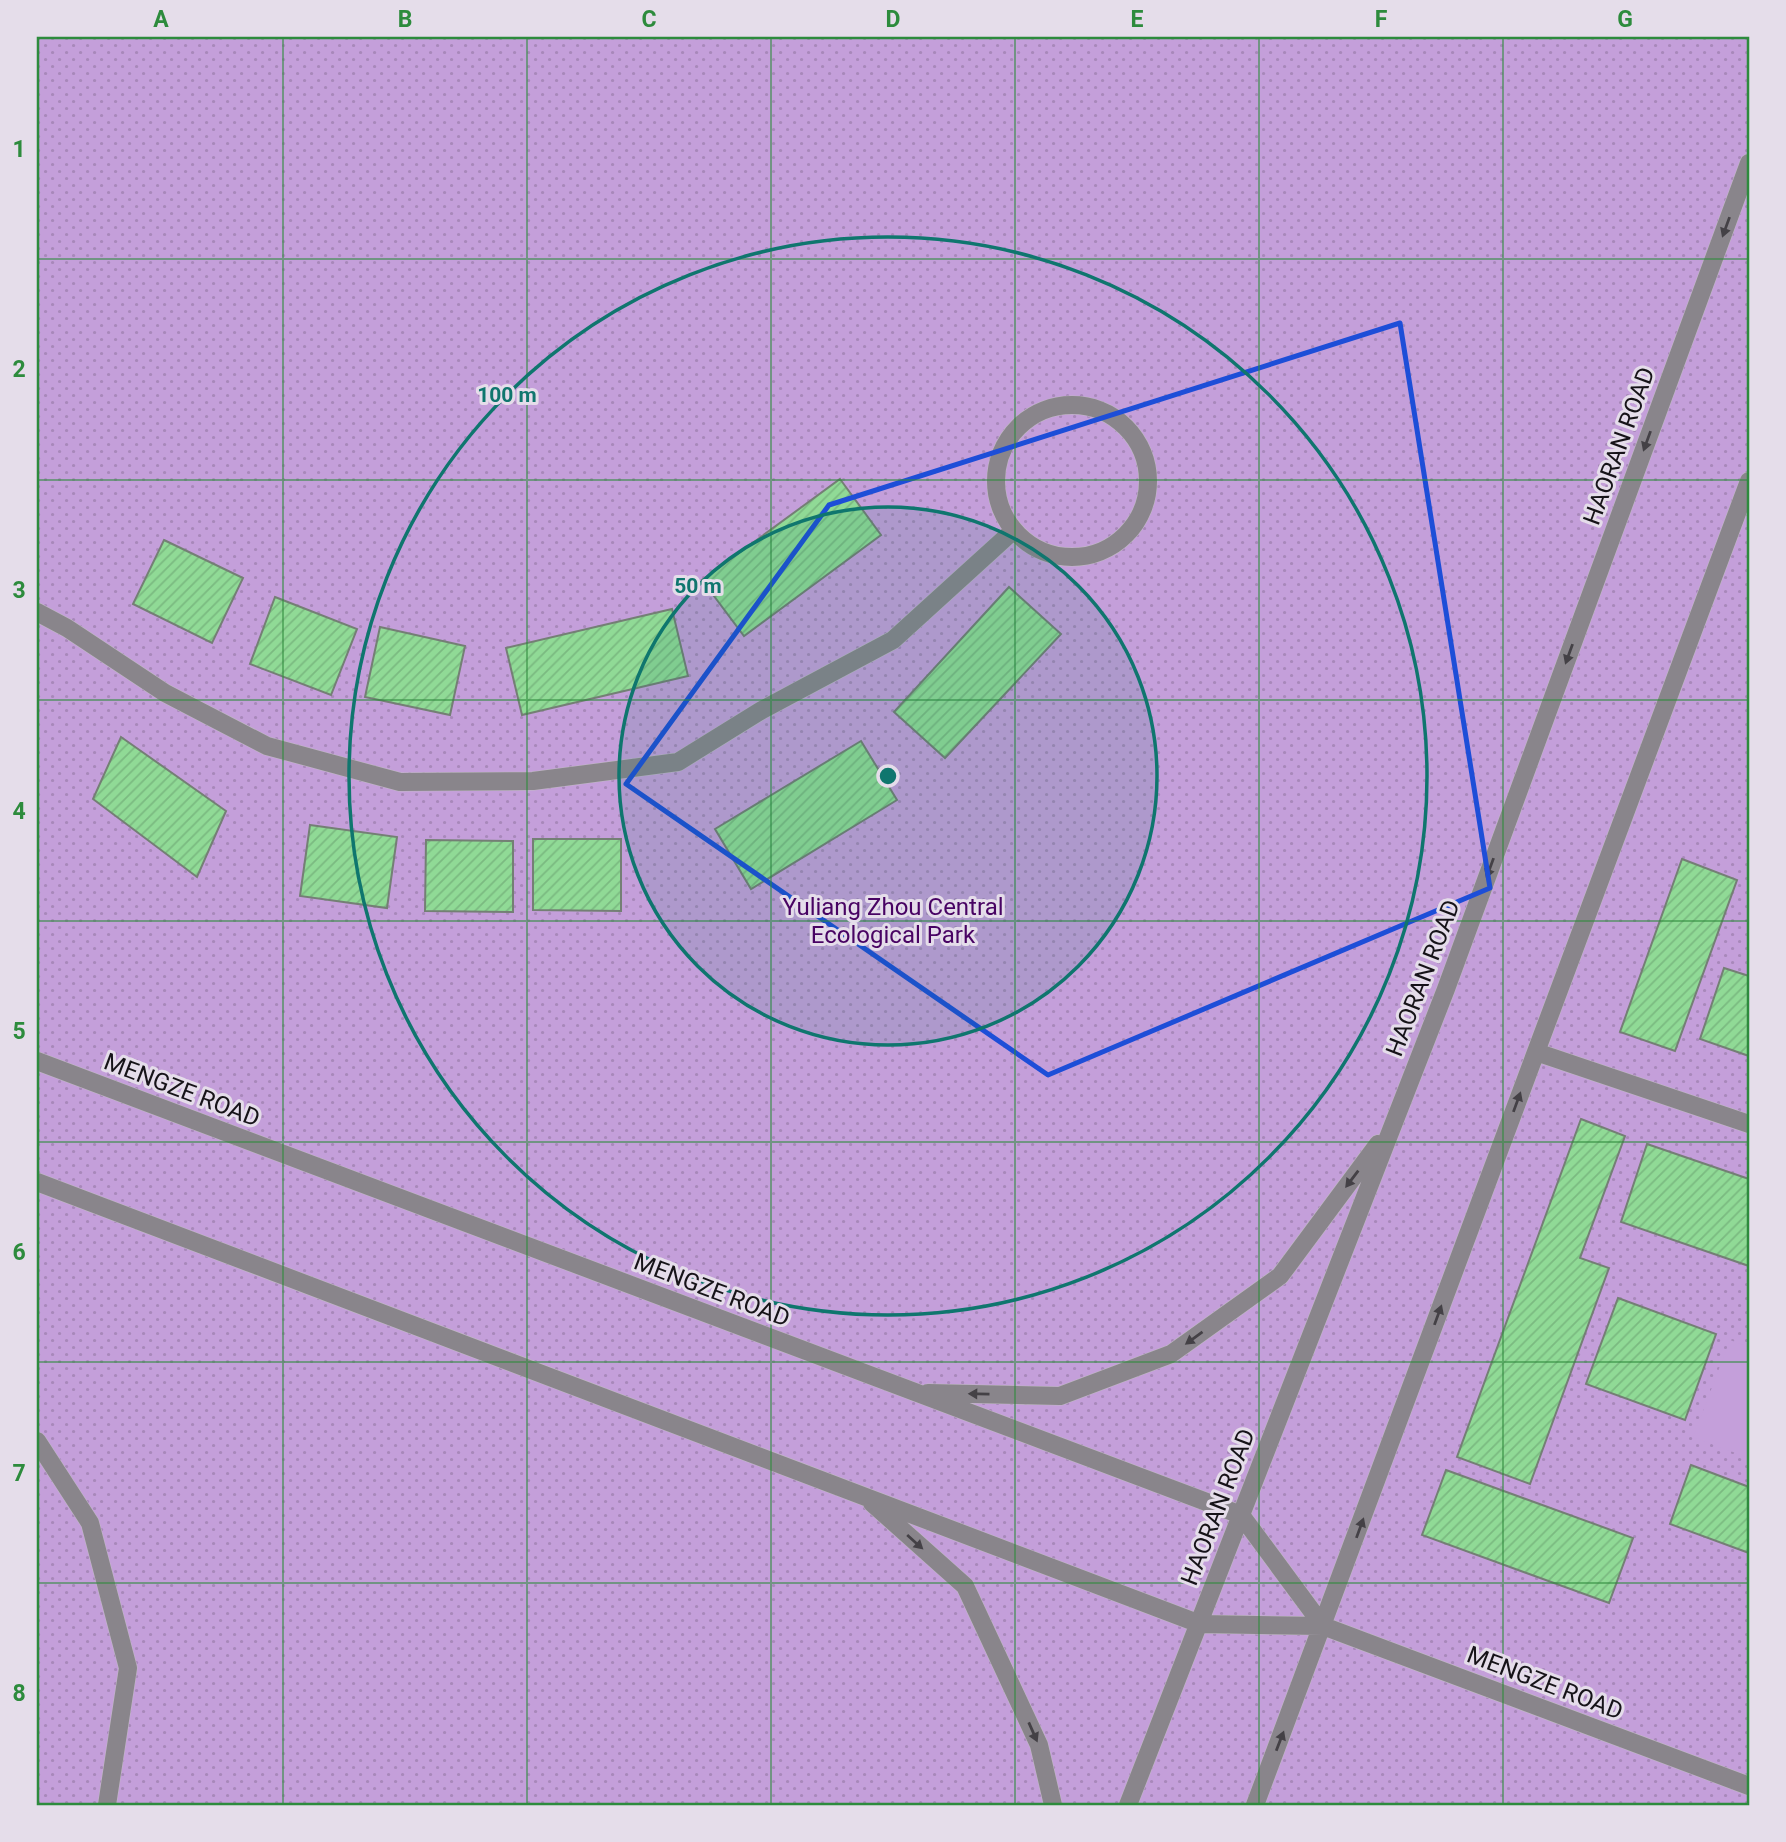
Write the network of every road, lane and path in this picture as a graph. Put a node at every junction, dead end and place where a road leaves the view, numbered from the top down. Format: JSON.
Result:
{"nodes":[{"id":1,"x":1749,"y":163,"type":"edge"},
{"id":2,"x":1749,"y":481,"type":"edge"},
{"id":3,"x":1013,"y":531,"type":"junction"},
{"id":4,"x":37,"y":612,"type":"edge"},
{"id":5,"x":1536,"y":1052,"type":"junction"},
{"id":6,"x":37,"y":1061,"type":"edge"},
{"id":7,"x":1393,"y":1124,"type":"junction"},
{"id":8,"x":1749,"y":1124,"type":"edge"},
{"id":9,"x":37,"y":1182,"type":"edge"},
{"id":10,"x":916,"y":1393,"type":"junction"},
{"id":11,"x":37,"y":1441,"type":"edge"},
{"id":12,"x":864,"y":1496,"type":"junction"},
{"id":13,"x":1241,"y":1515,"type":"junction"},
{"id":14,"x":1200,"y":1623,"type":"junction"},
{"id":15,"x":1324,"y":1626,"type":"junction"},
{"id":16,"x":1749,"y":1786,"type":"edge"},
{"id":17,"x":107,"y":1805,"type":"edge"},
{"id":18,"x":1053,"y":1805,"type":"edge"},
{"id":19,"x":1128,"y":1805,"type":"edge"},
{"id":20,"x":1255,"y":1805,"type":"edge"}],
"edges":[{"from":1,"to":7,"type":"street","name":"HAORAN ROAD","one_way":true},
{"from":2,"to":5,"type":"street"},
{"from":3,"to":3,"type":"street"},
{"from":3,"to":4,"type":"street"},
{"from":5,"to":8,"type":"street"},
{"from":15,"to":5,"type":"street","one_way":true},
{"from":6,"to":10,"type":"street","name":"MENGZE ROAD"},
{"from":7,"to":10,"type":"street","one_way":true},
{"from":7,"to":13,"type":"street","name":"HAORAN ROAD"},
{"from":9,"to":12,"type":"street","name":"MENGZE ROAD"},
{"from":10,"to":13,"type":"street","name":"MENGZE ROAD"},
{"from":11,"to":17,"type":"street"},
{"from":12,"to":14,"type":"street","name":"MENGZE ROAD"},
{"from":12,"to":18,"type":"street","one_way":true},
{"from":13,"to":14,"type":"street","name":"HAORAN ROAD"},
{"from":13,"to":15,"type":"street"},
{"from":14,"to":15,"type":"street","name":"MENGZE ROAD"},
{"from":14,"to":19,"type":"street","name":"HAORAN ROAD"},
{"from":15,"to":16,"type":"street","name":"MENGZE ROAD"},
{"from":20,"to":15,"type":"street","one_way":true}]}
